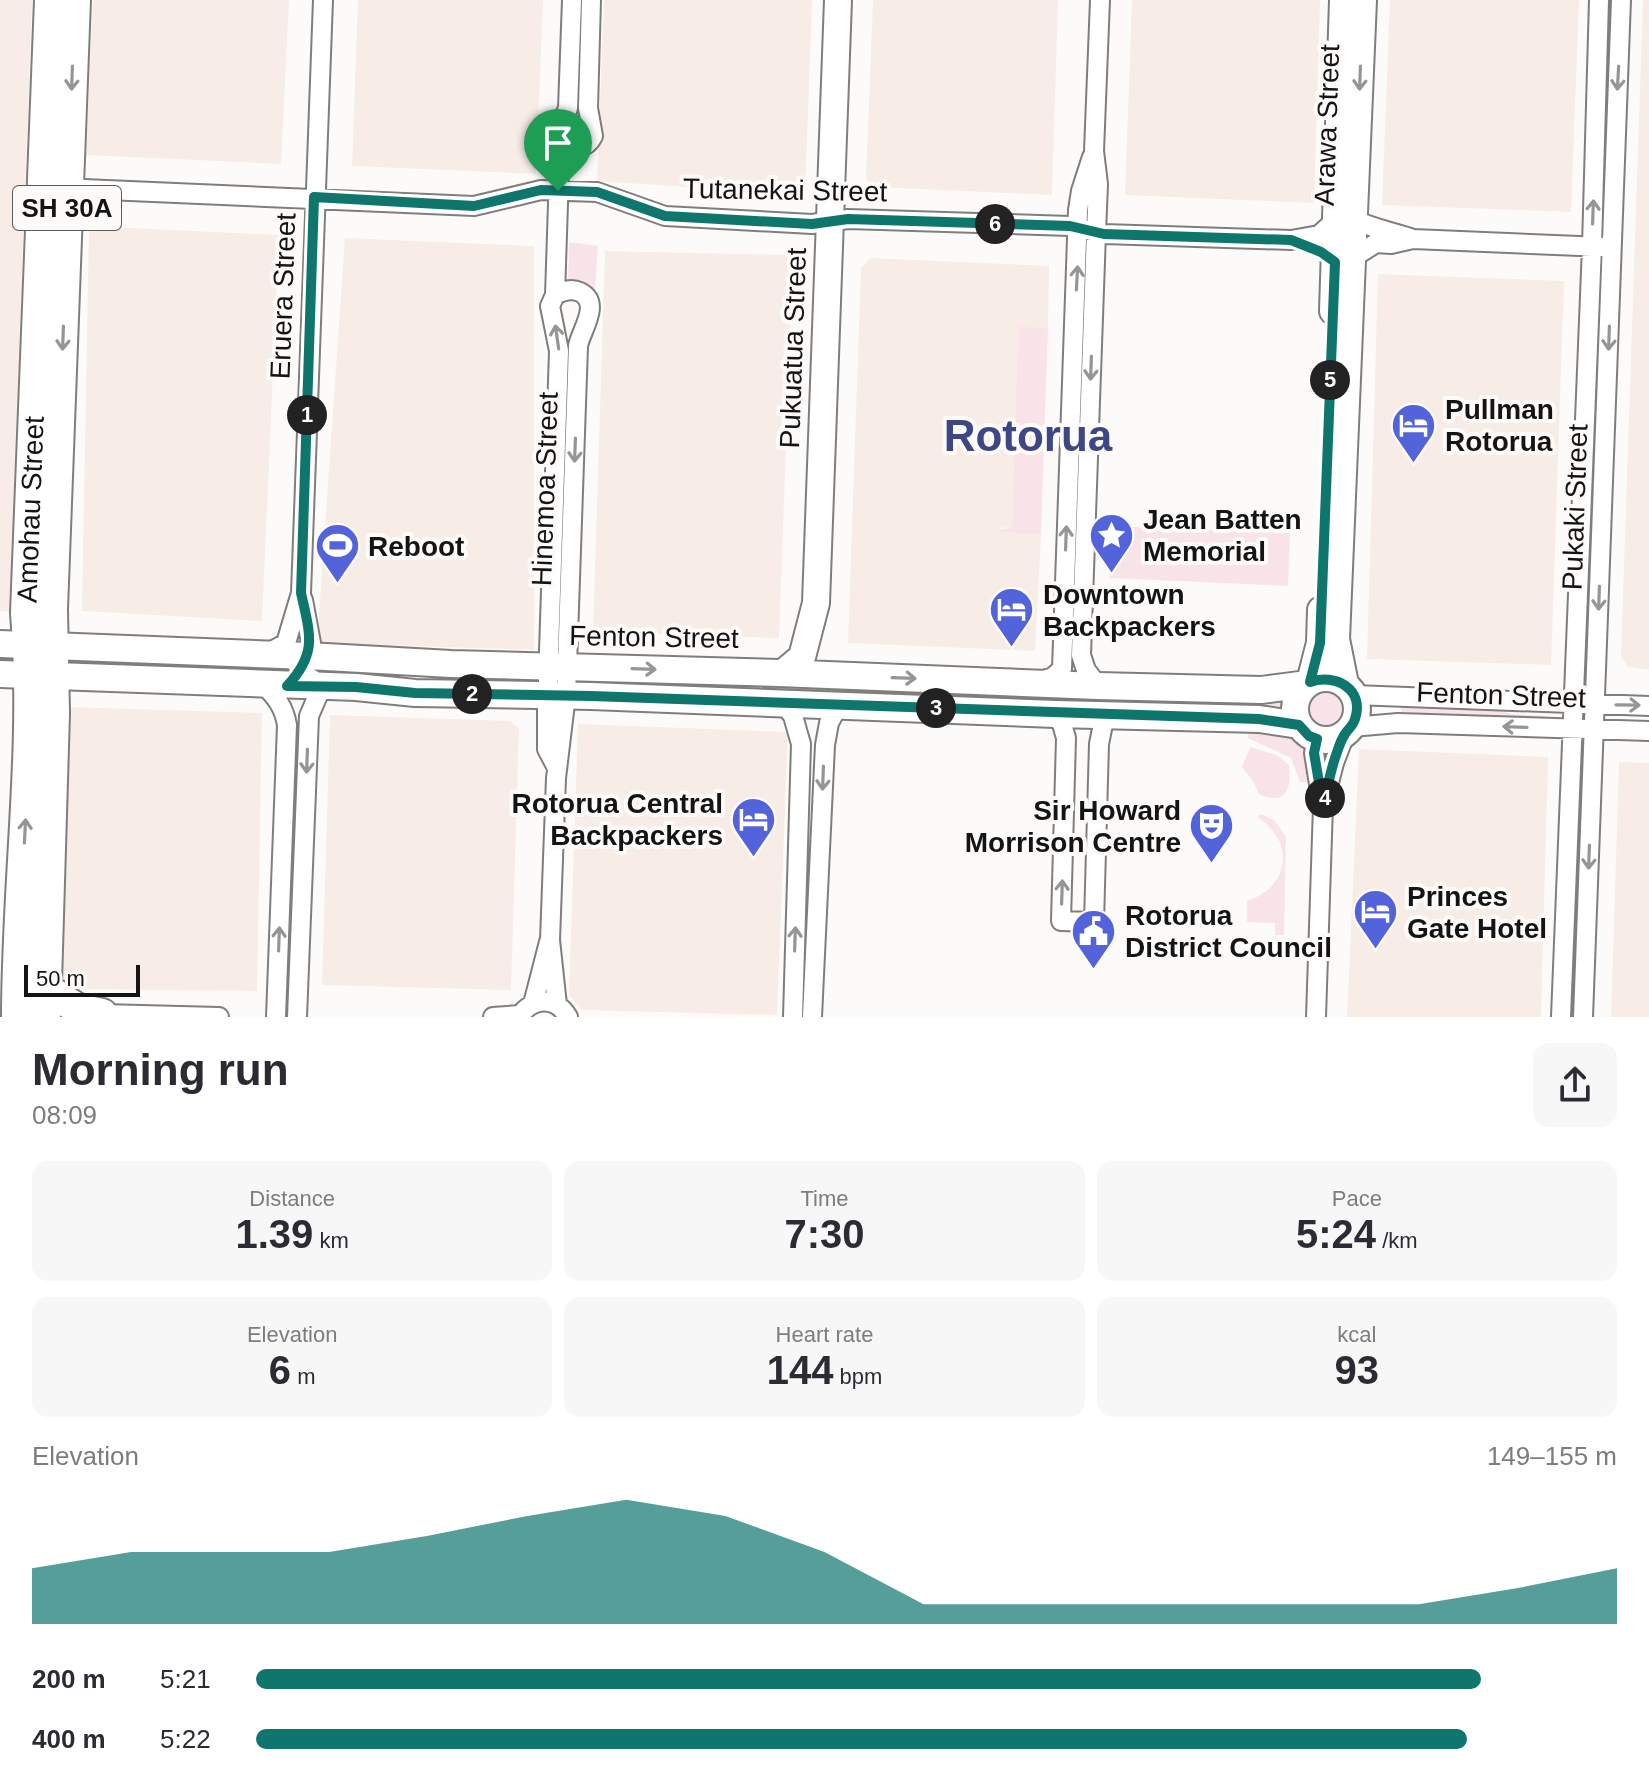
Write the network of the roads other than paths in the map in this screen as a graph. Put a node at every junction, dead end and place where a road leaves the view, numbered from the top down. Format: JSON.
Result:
{"nodes":[{"id":1,"x":50,"y":0,"type":"edge"},
{"id":2,"x":75,"y":0,"type":"edge"},
{"id":3,"x":323,"y":0,"type":"edge"},
{"id":4,"x":572,"y":0,"type":"edge"},
{"id":5,"x":591,"y":0,"type":"edge"},
{"id":6,"x":838,"y":0,"type":"edge"},
{"id":7,"x":1100,"y":0,"type":"edge"},
{"id":8,"x":1343,"y":0,"type":"edge"},
{"id":9,"x":1363,"y":0,"type":"edge"},
{"id":10,"x":1599,"y":0,"type":"edge"},
{"id":11,"x":1621,"y":0,"type":"edge"},
{"id":12,"x":560,"y":143,"type":"junction"},
{"id":13,"x":1094,"y":151,"type":"junction"},
{"id":14,"x":55,"y":187,"type":"junction"},
{"id":15,"x":558,"y":191,"type":"junction"},
{"id":16,"x":314,"y":197,"type":"junction"},
{"id":17,"x":1346,"y":220,"type":"junction"},
{"id":18,"x":830,"y":221,"type":"junction"},
{"id":19,"x":1078,"y":228,"type":"junction"},
{"id":20,"x":1096,"y":233,"type":"junction"},
{"id":21,"x":1413,"y":239,"type":"junction"},
{"id":22,"x":1291,"y":240,"type":"junction"},
{"id":23,"x":1601,"y":247,"type":"junction"},
{"id":24,"x":1344,"y":260,"type":"junction"},
{"id":25,"x":555,"y":295,"type":"junction"},
{"id":26,"x":301,"y":593,"type":"junction"},
{"id":27,"x":27,"y":644,"type":"edge"},
{"id":28,"x":291,"y":667,"type":"junction"},
{"id":29,"x":557,"y":667,"type":"junction"},
{"id":30,"x":28,"y":675,"type":"edge"},
{"id":31,"x":1035,"y":683,"type":"junction"},
{"id":32,"x":1308,"y":683,"type":"junction"},
{"id":33,"x":809,"y":685,"type":"junction"},
{"id":34,"x":1098,"y":686,"type":"junction"},
{"id":35,"x":1349,"y":690,"type":"junction"},
{"id":36,"x":556,"y":695,"type":"junction"},
{"id":37,"x":1572,"y":704,"type":"junction"},
{"id":38,"x":1595,"y":704,"type":"junction"},
{"id":39,"x":1649,"y":706,"type":"edge"},
{"id":40,"x":1055,"y":714,"type":"junction"},
{"id":41,"x":1113,"y":715,"type":"junction"},
{"id":42,"x":1571,"y":729,"type":"junction"},
{"id":43,"x":1348,"y":730,"type":"junction"},
{"id":44,"x":1593,"y":730,"type":"junction"},
{"id":45,"x":1649,"y":731,"type":"edge"},
{"id":46,"x":1308,"y":732,"type":"junction"},
{"id":47,"x":1323,"y":806,"type":"junction"},
{"id":48,"x":550,"y":940,"type":"junction"},
{"id":49,"x":46,"y":1003,"type":"edge"},
{"id":50,"x":563,"y":1011,"type":"edge"},
{"id":51,"x":524,"y":1012,"type":"edge"},
{"id":52,"x":100,"y":1016,"type":"edge"},
{"id":53,"x":17,"y":1017,"type":"edge"},
{"id":54,"x":219,"y":1017,"type":"edge"},
{"id":55,"x":276,"y":1017,"type":"edge"},
{"id":56,"x":297,"y":1017,"type":"edge"},
{"id":57,"x":493,"y":1017,"type":"edge"},
{"id":58,"x":793,"y":1017,"type":"edge"},
{"id":59,"x":812,"y":1017,"type":"edge"},
{"id":60,"x":1316,"y":1017,"type":"edge"},
{"id":61,"x":1561,"y":1017,"type":"edge"},
{"id":62,"x":1583,"y":1017,"type":"edge"}],
"edges":[{"from":1,"to":14,"type":"main road","name":"Amohau Street","number":"SH 30A"},
{"from":2,"to":14,"type":"main road","name":"Amohau Street","number":"SH 30A","one_way":true},
{"from":3,"to":16,"type":"street","name":"Eruera Street"},
{"from":4,"to":12,"type":"street","name":"Hinemoa Street"},
{"from":5,"to":12,"type":"street"},
{"from":6,"to":18,"type":"main road","name":"Pukuatua Street"},
{"from":7,"to":13,"type":"street"},
{"from":8,"to":17,"type":"main road","name":"Arawa Street"},
{"from":9,"to":17,"type":"main road","name":"Arawa Street","one_way":true},
{"from":23,"to":10,"type":"street","name":"Pukaki Street","one_way":true},
{"from":11,"to":23,"type":"street","name":"Pukaki Street","one_way":true},
{"from":12,"to":15,"type":"street","name":"Hinemoa Street"},
{"from":13,"to":19,"type":"street"},
{"from":13,"to":20,"type":"street"},
{"from":14,"to":16,"type":"street","name":"Tutanekai Street"},
{"from":14,"to":27,"type":"main road","name":"Amohau Street","number":"SH 30A"},
{"from":15,"to":16,"type":"street","name":"Tutanekai Street"},
{"from":15,"to":18,"type":"street","name":"Tutanekai Street"},
{"from":15,"to":25,"type":"street","name":"Hinemoa Street"},
{"from":16,"to":26,"type":"street","name":"Eruera Street"},
{"from":17,"to":21,"type":"street"},
{"from":17,"to":22,"type":"street","name":"Tutanekai Street"},
{"from":17,"to":24,"type":"main road","name":"Arawa Street"},
{"from":18,"to":19,"type":"street","name":"Tutanekai Street"},
{"from":18,"to":33,"type":"main road","name":"Pukuatua Street"},
{"from":19,"to":20,"type":"street","name":"Tutanekai Street"},
{"from":31,"to":19,"type":"street","one_way":true},
{"from":20,"to":22,"type":"street","name":"Tutanekai Street"},
{"from":20,"to":34,"type":"street","one_way":true},
{"from":21,"to":23,"type":"street"},
{"from":21,"to":24,"type":"street"},
{"from":22,"to":24,"type":"street","name":"Tutanekai Street"},
{"from":23,"to":37,"type":"street","name":"Pukaki Street"},
{"from":23,"to":38,"type":"street","name":"Pukaki Street","one_way":true},
{"from":24,"to":32,"type":"main road","name":"Arawa Street"},
{"from":24,"to":35,"type":"main road","name":"Arawa Street"},
{"from":29,"to":25,"type":"street","name":"Hinemoa Street","one_way":true},
{"from":25,"to":29,"type":"street","name":"Hinemoa Street","one_way":true},
{"from":26,"to":28,"type":"street","name":"Eruera Street"},
{"from":26,"to":28,"type":"street","name":"Eruera Street"},
{"from":27,"to":28,"type":"main road","name":"Fenton Street"},
{"from":27,"to":30,"type":"main road","name":"Amohau Street","number":"SH 30A"},
{"from":28,"to":29,"type":"main road","name":"Fenton Street"},
{"from":28,"to":30,"type":"main road","name":"Fenton Street"},
{"from":28,"to":36,"type":"main road","name":"Fenton Street"},
{"from":55,"to":28,"type":"street","name":"Eruera Street","one_way":true},
{"from":28,"to":56,"type":"street","name":"Eruera Street","one_way":true},
{"from":29,"to":33,"type":"main road","name":"Fenton Street","one_way":true},
{"from":29,"to":36,"type":"street","name":"Hinemoa Street"},
{"from":30,"to":49,"type":"main road","name":"Amohau Street","number":"SH 30A"},
{"from":53,"to":30,"type":"main road","name":"Amohau Street","number":"SH 30A","one_way":true},
{"from":33,"to":31,"type":"main road","name":"Fenton Street","one_way":true},
{"from":31,"to":34,"type":"main road","name":"Fenton Street"},
{"from":32,"to":34,"type":"main road","name":"Fenton Street"},
{"from":32,"to":35,"type":"main road"},
{"from":32,"to":46,"type":"main road"},
{"from":33,"to":36,"type":"main road","name":"Fenton Street"},
{"from":33,"to":40,"type":"main road","name":"Fenton Street"},
{"from":58,"to":33,"type":"street","name":"Pukuatua Street","one_way":true},
{"from":33,"to":59,"type":"street","name":"Pukuatua Street","one_way":true},
{"from":35,"to":37,"type":"street","name":"Fenton Street"},
{"from":35,"to":43,"type":"main road"},
{"from":36,"to":48,"type":"street","name":"Hinemoa Street"},
{"from":37,"to":38,"type":"street","name":"Fenton Street"},
{"from":37,"to":42,"type":"street","name":"Pukaki Street"},
{"from":38,"to":39,"type":"street","name":"Fenton Street","one_way":true},
{"from":38,"to":44,"type":"street","name":"Pukaki Street"},
{"from":40,"to":41,"type":"main road","name":"Fenton Street"},
{"from":41,"to":40,"type":"street","one_way":true},
{"from":41,"to":46,"type":"main road","name":"Fenton Street"},
{"from":42,"to":43,"type":"street","name":"Fenton Street","one_way":true},
{"from":42,"to":44,"type":"street","name":"Fenton Street"},
{"from":42,"to":61,"type":"street","name":"Pukaki Street"},
{"from":43,"to":46,"type":"main road"},
{"from":43,"to":47,"type":"street"},
{"from":44,"to":45,"type":"street","name":"Fenton Street"},
{"from":44,"to":62,"type":"street","name":"Pukaki Street","one_way":true},
{"from":46,"to":47,"type":"street"},
{"from":47,"to":60,"type":"street"},
{"from":48,"to":50,"type":"street","name":"Hinemoa Street"},
{"from":48,"to":51,"type":"street","name":"Hinemoa Street"},
{"from":49,"to":52,"type":"main road"},
{"from":50,"to":51,"type":"street"},
{"from":51,"to":57,"type":"street"},
{"from":52,"to":54,"type":"street"}]}
